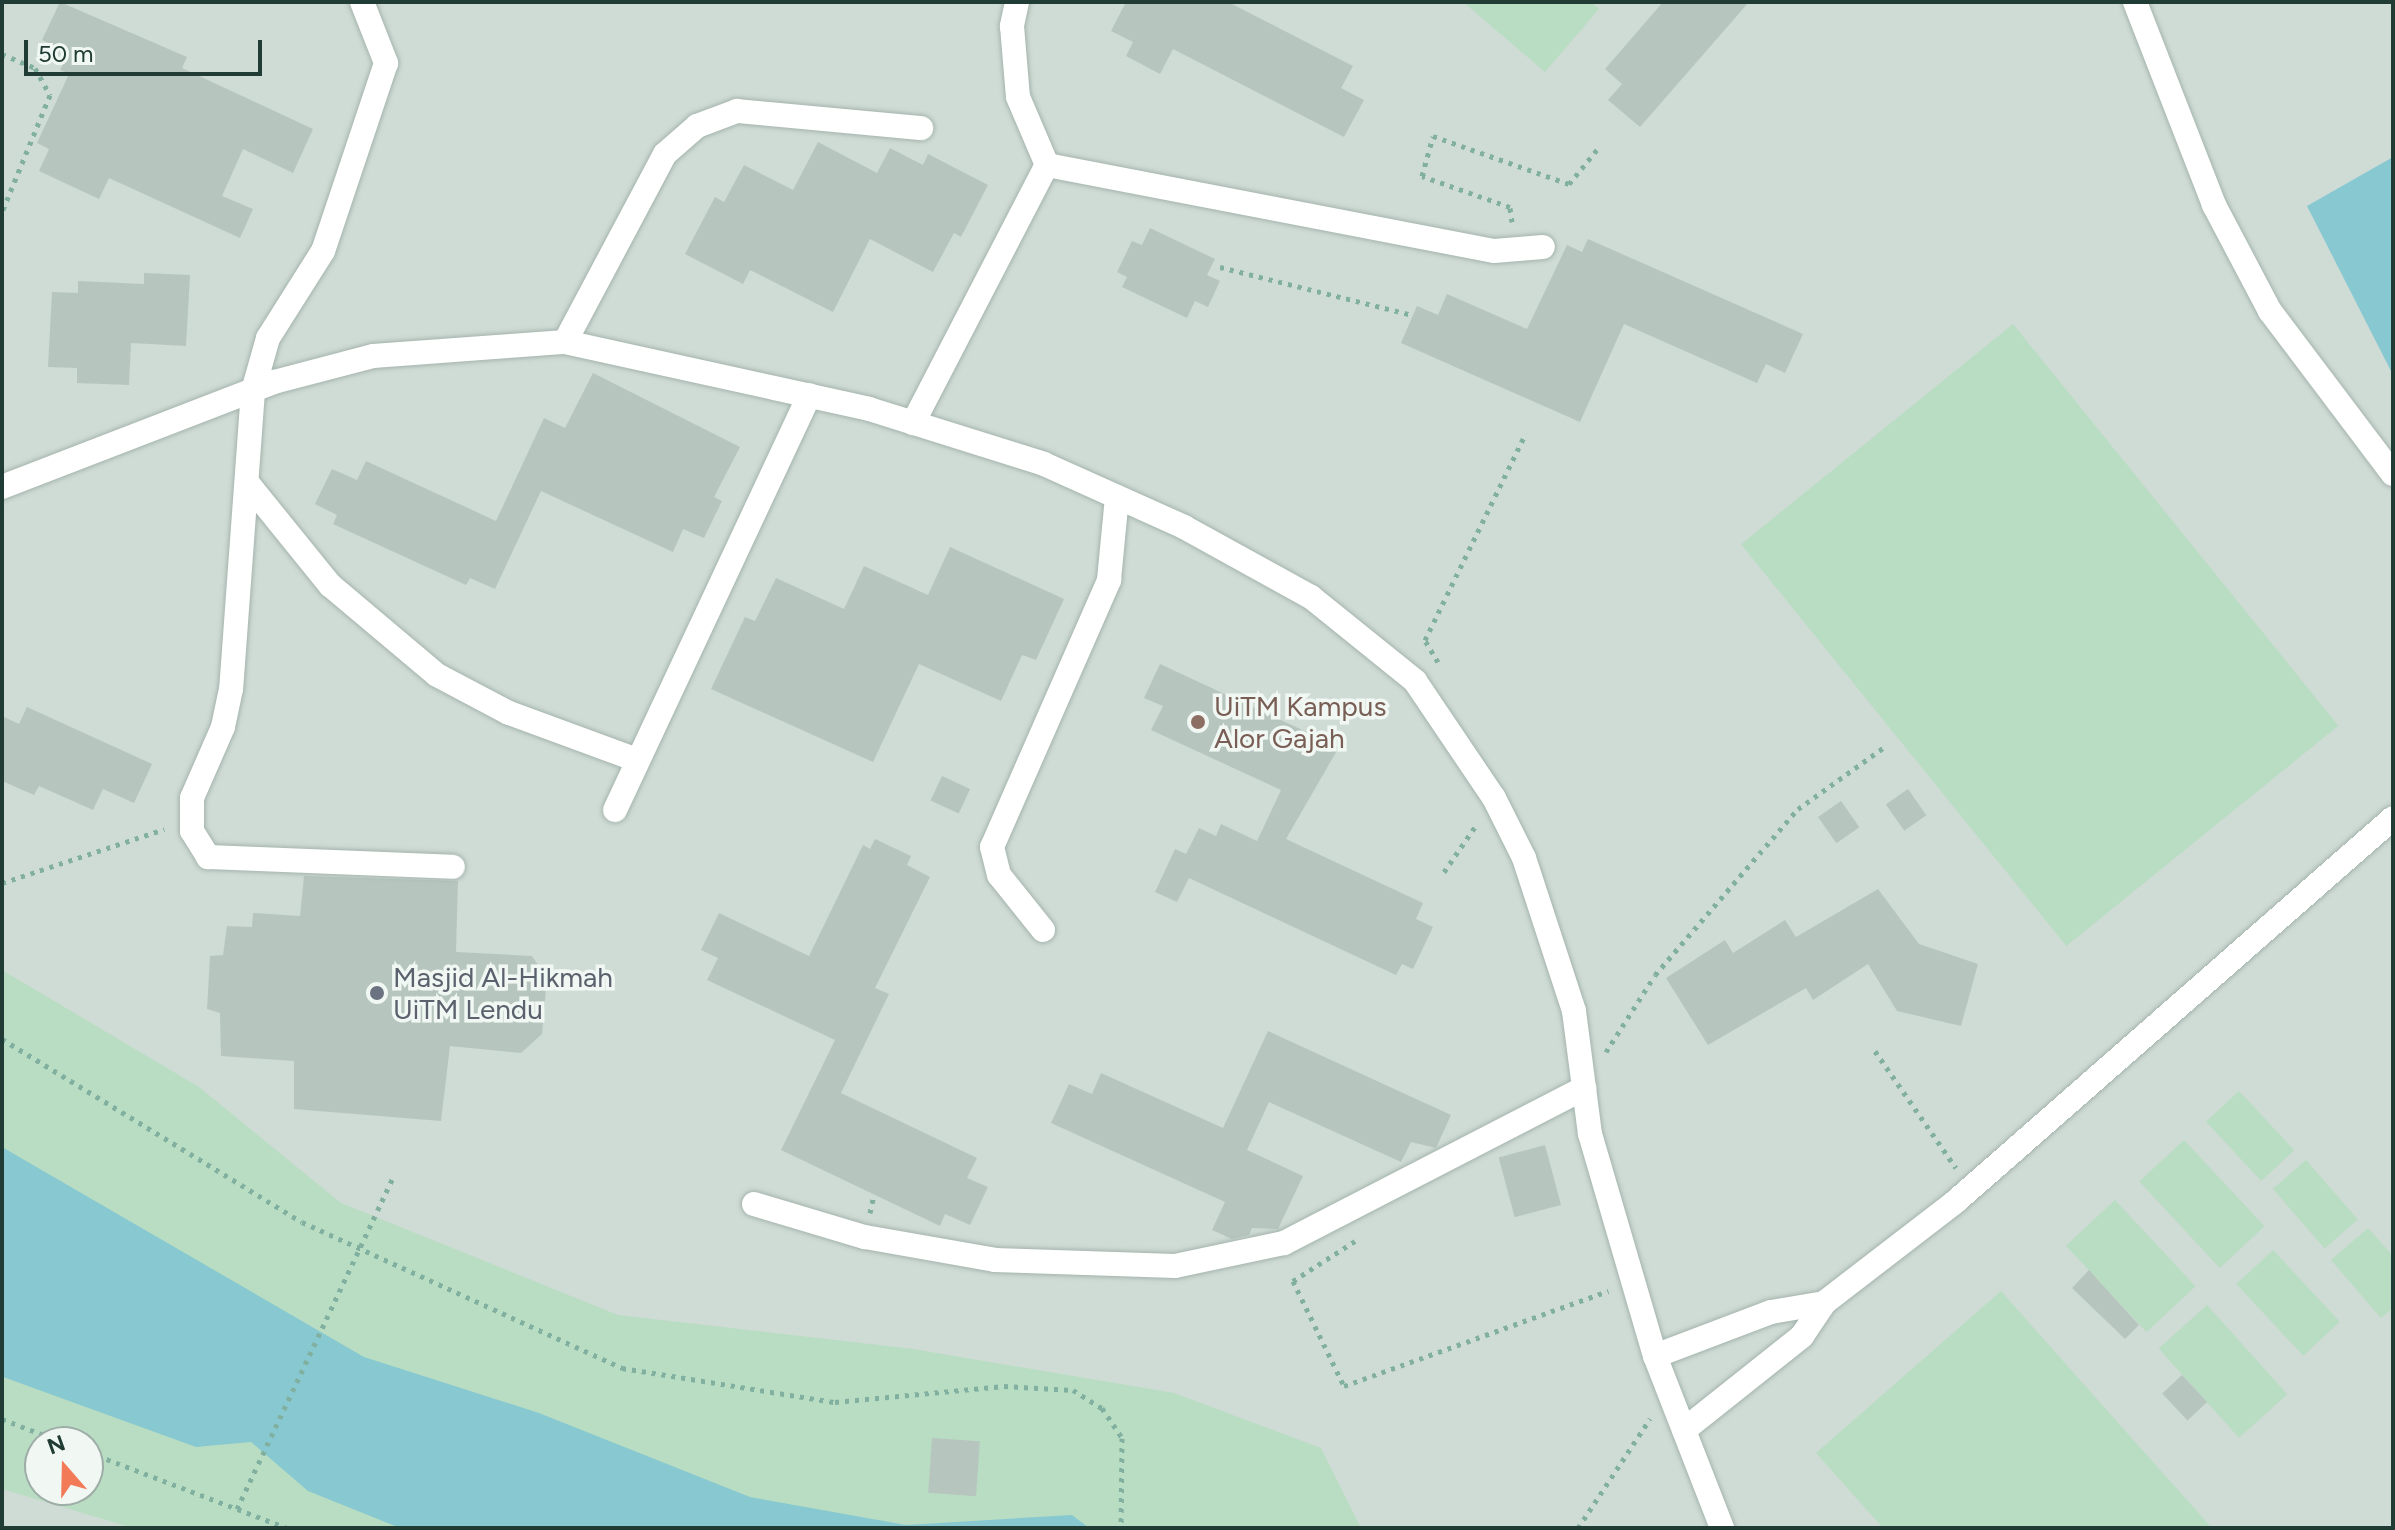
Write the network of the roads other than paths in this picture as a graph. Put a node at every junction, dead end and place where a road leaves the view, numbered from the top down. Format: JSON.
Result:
{"nodes":[{"id":1,"x":362,"y":2,"type":"edge"},
{"id":2,"x":1017,"y":2,"type":"edge"},
{"id":3,"x":2135,"y":2,"type":"edge"},
{"id":4,"x":921,"y":128,"type":"dead end"},
{"id":5,"x":1047,"y":165,"type":"junction"},
{"id":6,"x":1543,"y":247,"type":"dead end"},
{"id":7,"x":565,"y":342,"type":"junction"},
{"id":8,"x":253,"y":391,"type":"junction"},
{"id":9,"x":809,"y":395,"type":"junction"},
{"id":10,"x":913,"y":423,"type":"junction"},
{"id":11,"x":2393,"y":474,"type":"edge"},
{"id":12,"x":249,"y":485,"type":"junction"},
{"id":13,"x":2,"y":487,"type":"edge"},
{"id":14,"x":1117,"y":497,"type":"junction"},
{"id":15,"x":637,"y":760,"type":"junction"},
{"id":16,"x":615,"y":810,"type":"dead end"},
{"id":17,"x":2393,"y":819,"type":"edge"},
{"id":18,"x":453,"y":867,"type":"dead end"},
{"id":19,"x":1043,"y":930,"type":"dead end"},
{"id":20,"x":1584,"y":1088,"type":"junction"},
{"id":21,"x":754,"y":1204,"type":"dead end"},
{"id":22,"x":1824,"y":1303,"type":"junction"},
{"id":23,"x":1655,"y":1356,"type":"junction"},
{"id":24,"x":1684,"y":1430,"type":"junction"},
{"id":25,"x":1722,"y":1528,"type":"edge"}],
"edges":[{"from":1,"to":8,"type":"street"},
{"from":2,"to":5,"type":"street"},
{"from":3,"to":11,"type":"street"},
{"from":4,"to":7,"type":"street"},
{"from":5,"to":6,"type":"street"},
{"from":5,"to":10,"type":"street"},
{"from":7,"to":8,"type":"street"},
{"from":7,"to":9,"type":"street"},
{"from":8,"to":12,"type":"street"},
{"from":8,"to":13,"type":"street"},
{"from":9,"to":10,"type":"street"},
{"from":9,"to":15,"type":"street"},
{"from":10,"to":14,"type":"street"},
{"from":12,"to":15,"type":"street"},
{"from":12,"to":18,"type":"street"},
{"from":14,"to":19,"type":"street"},
{"from":14,"to":20,"type":"street"},
{"from":15,"to":16,"type":"street"},
{"from":17,"to":22,"type":"street"},
{"from":20,"to":21,"type":"street"},
{"from":20,"to":23,"type":"street"},
{"from":22,"to":23,"type":"street"},
{"from":22,"to":24,"type":"street"},
{"from":23,"to":24,"type":"street"},
{"from":24,"to":25,"type":"street"}]}
